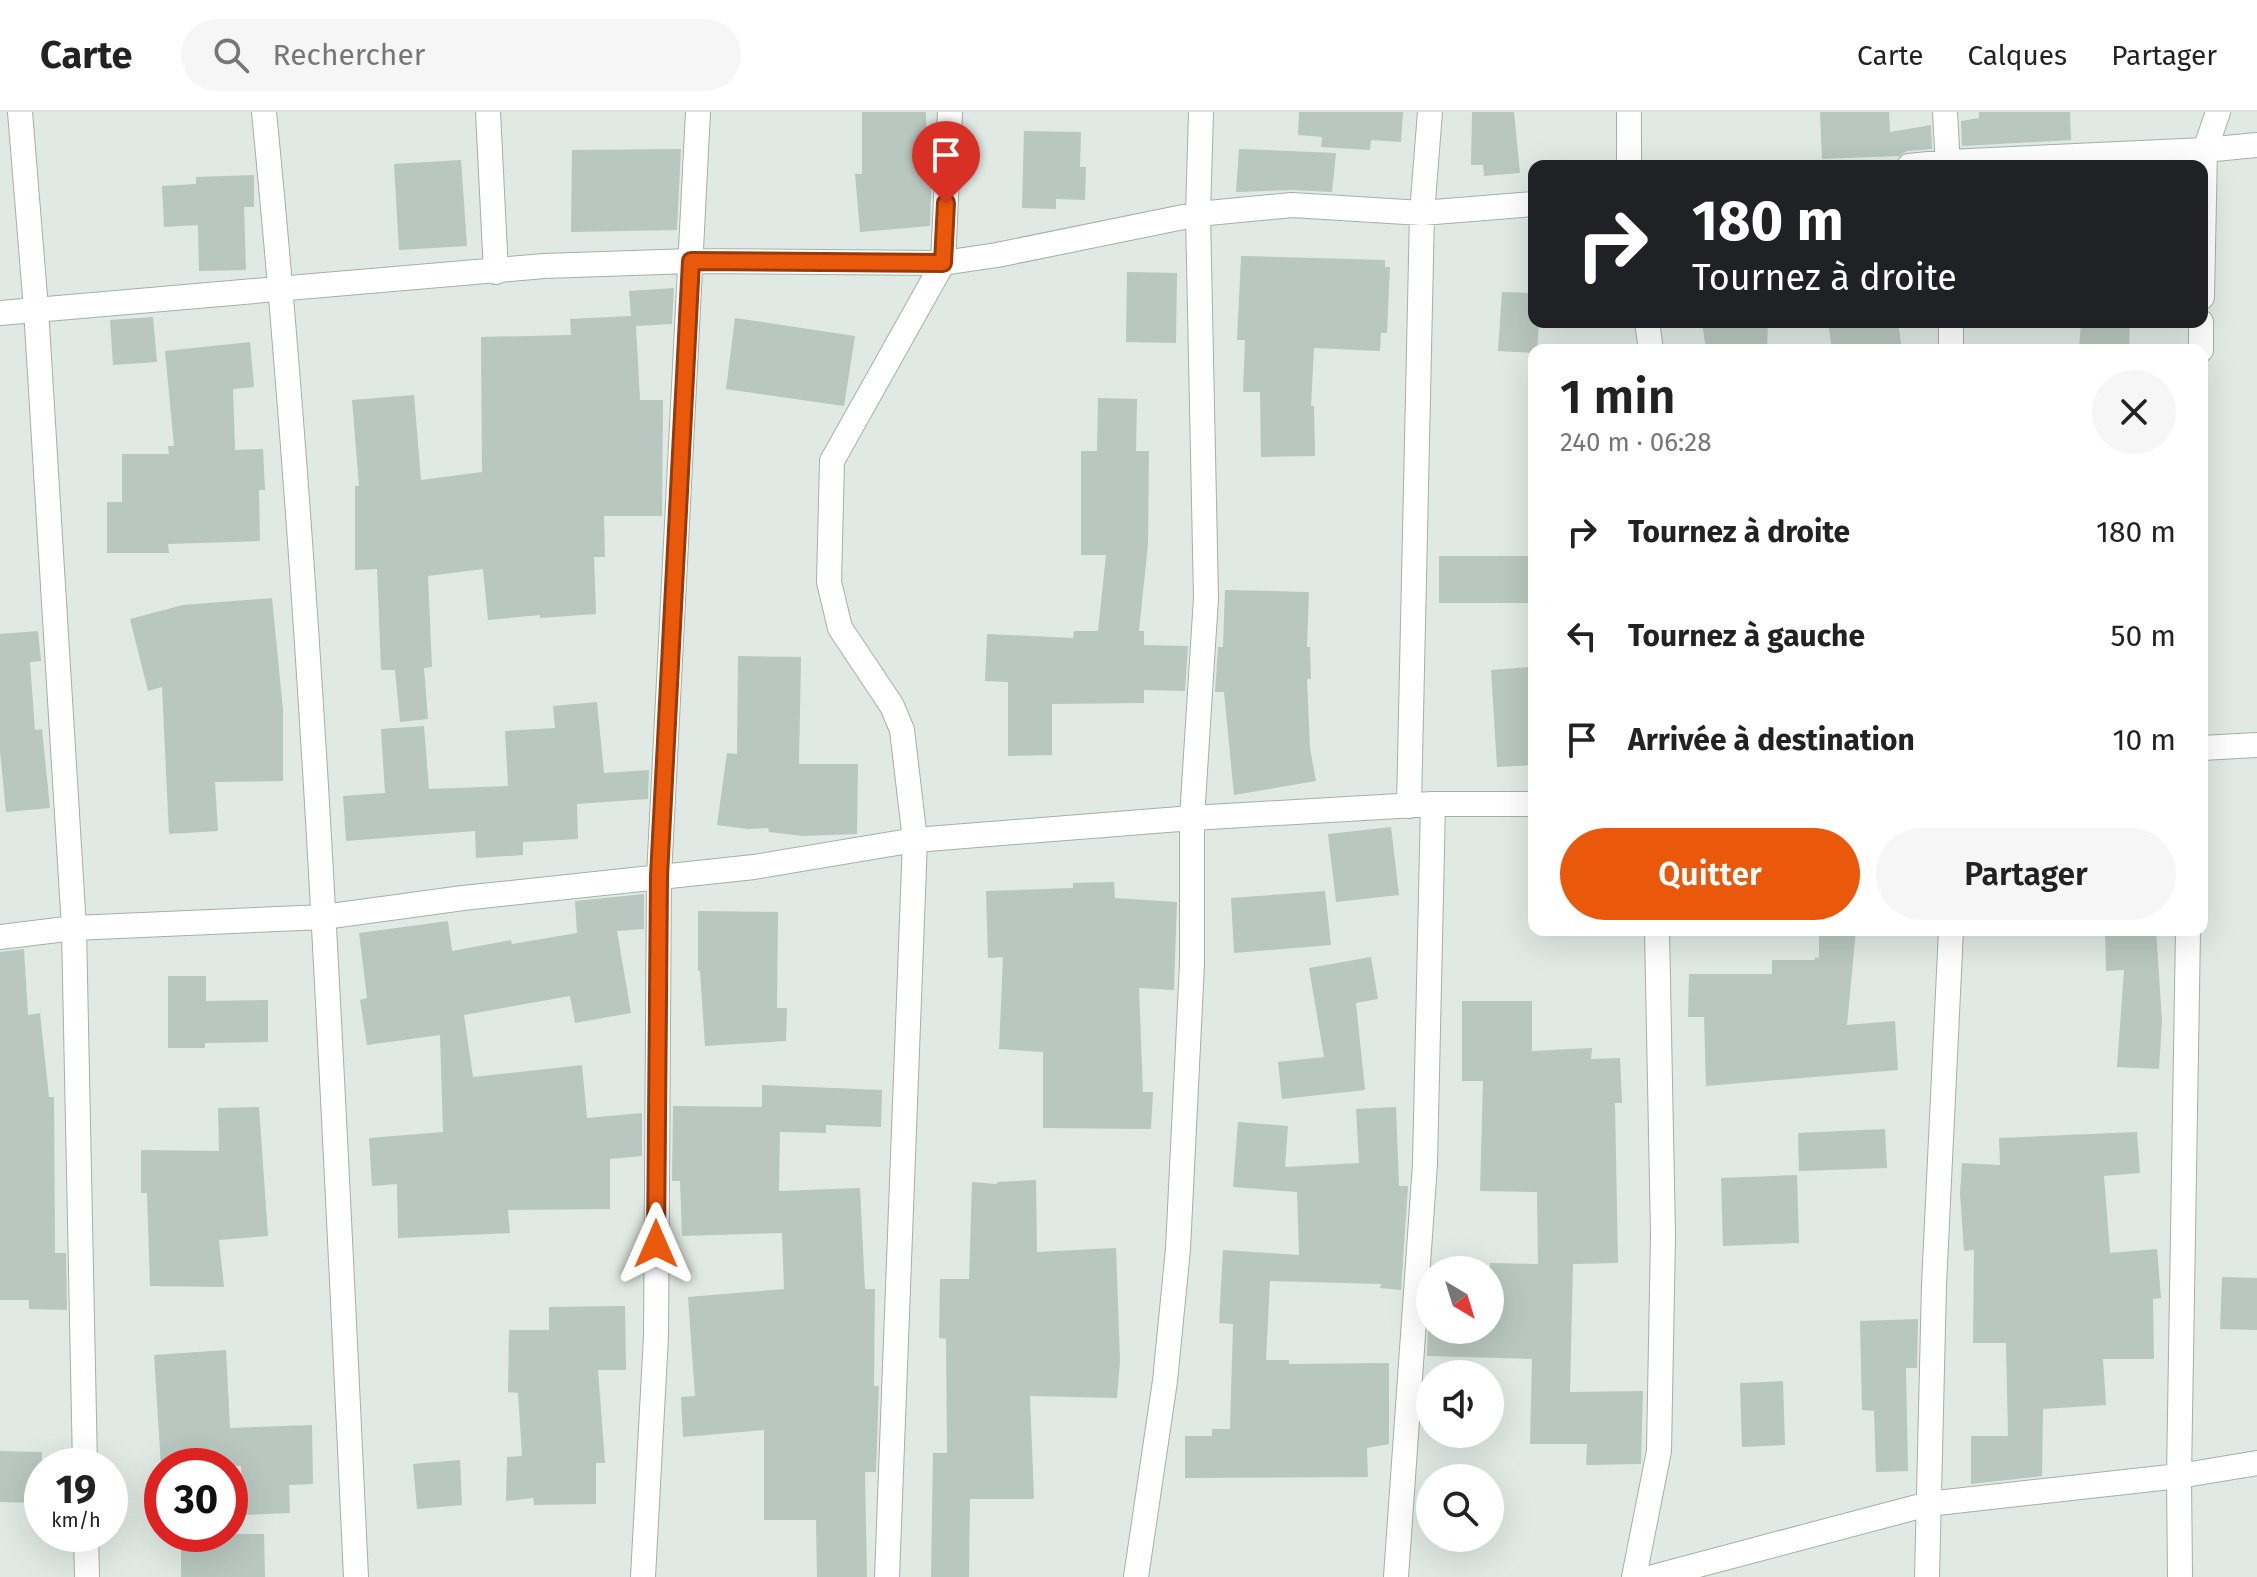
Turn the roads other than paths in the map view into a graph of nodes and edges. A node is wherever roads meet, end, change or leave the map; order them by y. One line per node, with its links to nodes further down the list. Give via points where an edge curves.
1 (20, 112): 24 (street)
2 (264, 112): 23 (street)
3 (488, 112): 22 (street)
4 (698, 112): 20 (street)
5 (950, 112): 21 (street)
6 (1201, 112): 19 (street)
7 (1430, 112): 18 (street)
8 (1629, 112): 13 (street)
9 (1945, 112): 14 (street)
10 (2218, 112): 12 (street)
11 (2257, 145): 12 (street)
12 (2205, 150): 15 (street); 16 (street)
13 (1629, 160)
14 (1948, 160)
15 (2021, 160)
16 (2205, 160)
17 (1528, 204): 18 (street)
18 (1422, 213): 19 (street, via 1292,205); 29 (street)
19 (1198, 214): 21 (street); 30 (street, via 1206,598)
20 (691, 261): 21 (street); 22 (street); 32 (street)
21 (943, 263): 31 (street, via 832,461 829,582 840,628 902,730)
22 (496, 272): 23 (street)
23 (281, 289): 24 (street); 33 (street)
24 (36, 309): 25 (street); 34 (street)
25 (0, 313)
26 (2257, 745): 27 (street)
27 (2208, 748)
28 (1528, 804): 29 (street)
29 (1421, 805): 30 (street); 49 (street, via 1425,1164)
30 (1192, 818): 31 (street); 48 (street, via 1192,964 1178,1249)
31 (915, 840): 32 (street, via 754,867); 47 (street)
32 (659, 876): 33 (street); 46 (street, via 656,1336)
33 (324, 917): 34 (street); 45 (street)
34 (74, 928): 38 (street); 39 (street)
35 (1657, 936): 50 (street, via 1663,1235 1659,1451)
36 (1951, 936): 42 (street)
37 (2188, 936): 41 (street)
38 (0, 937)
39 (85, 1448)
40 (2257, 1463): 41 (street)
41 (2179, 1476): 42 (street); 53 (street)
42 (1928, 1504): 51 (street); 52 (street)
43 (86, 1552): 44 (street)
44 (87, 1577)
45 (356, 1577)
46 (643, 1577)
47 (887, 1577)
48 (1136, 1577)
49 (1396, 1577)
50 (1634, 1577)
51 (1653, 1577)
52 (1927, 1577)
53 (2180, 1577)

